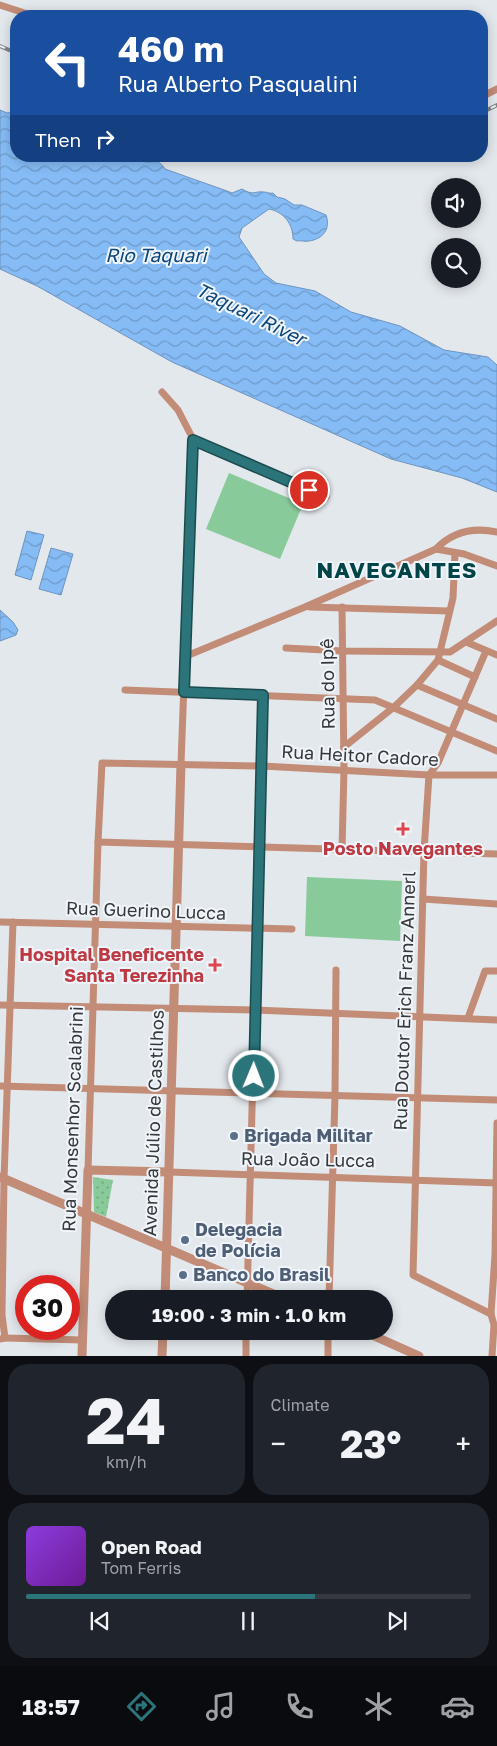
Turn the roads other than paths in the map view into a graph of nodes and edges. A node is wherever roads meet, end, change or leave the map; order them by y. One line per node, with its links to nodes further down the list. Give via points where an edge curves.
1 (0, 5): 2 (street)
2 (15, 10)
3 (162, 392): 4 (street, via 178,410)
4 (193, 440): 5 (street); 20 (street, Avenida Júlio de Castilhos)
5 (326, 497)
6 (497, 532): 7 (street, via 465,531 446,538)
7 (436, 549): 8 (street); 10 (street)
8 (455, 552): 9 (street); 12 (street, via 453,598)
9 (497, 566)
10 (306, 607): 11 (street); 20 (street)
11 (342, 608): 12 (street); 16 (street, Rua do Ipê)
12 (449, 611): 18 (street)
13 (497, 622): 14 (street)
14 (466, 642): 17 (street); 18 (street)
15 (286, 648): 16 (street)
16 (343, 651): 18 (street); 26 (street, Rua do Ipê)
17 (486, 651): 19 (street); 21 (street, Rua Doutor Erich Franz Annerl)
18 (439, 656): 21 (street); 22 (street)
19 (497, 656)
20 (184, 657): 24 (street, Avenida Júlio de Castilhos)
21 (475, 676): 27 (street, Rua Doutor Erich Franz Annerl)
22 (416, 685): 27 (street); 28 (street)
23 (125, 690): 24 (street)
24 (184, 692): 25 (street); 34 (street, Avenida Júlio de Castilhos)
25 (263, 695): 26 (street); 35 (street)
26 (343, 698): 28 (street, via 375,700); 31 (street, Rua do Ipê)
27 (463, 703): 29 (street); 30 (street, Rua Doutor Erich Franz Annerl)
28 (394, 707): 30 (street); 31 (street)
29 (497, 719)
30 (450, 730): 32 (street); 37 (street, Rua Doutor Erich Franz Annerl, via 438,763)
31 (344, 747): 36 (street, Rua do Ipê)
32 (497, 751)
33 (102, 763): 34 (street, Rua Heitor Cadore); 39 (street, Rua Monsenhor Scalabrini)
34 (182, 764): 35 (street, Rua Heitor Cadore); 40 (street, Avenida Júlio de Castilhos)
35 (262, 766): 36 (street, Rua Heitor Cadore); 41 (street)
36 (344, 769): 37 (street, Rua Heitor Cadore); 42 (street, Rua do Ipê)
37 (429, 775): 38 (street, Rua Heitor Cadore); 43 (street, Rua Doutor Erich Franz Annerl)
38 (497, 775)
39 (98, 842): 40 (street); 49 (street, Rua Monsenhor Scalabrini)
40 (178, 843): 41 (street); 50 (street, Avenida Júlio de Castilhos)
41 (260, 848): 42 (street); 51 (street)
42 (342, 850): 43 (street)
43 (424, 851): 44 (street); 45 (street, Rua Doutor Erich Franz Annerl)
44 (497, 854)
45 (423, 899): 46 (street); 61 (street, Rua Doutor Erich Franz Annerl)
46 (497, 904)
47 (0, 922): 48 (street, Rua Guerino Lucca)
48 (13, 922): 49 (street, Rua Guerino Lucca); 56 (street)
49 (95, 924): 50 (street, Rua Guerino Lucca); 57 (street, Rua Monsenhor Scalabrini)
50 (176, 927): 51 (street, Rua Guerino Lucca); 58 (street, Avenida Júlio de Castilhos)
51 (257, 929): 52 (street, Rua Guerino Lucca); 59 (street)
52 (292, 930)
53 (336, 970): 60 (street)
54 (497, 971): 62 (street, via 485,971)
55 (0, 1005): 56 (street)
56 (11, 1005): 57 (street); 64 (street)
57 (93, 1006): 58 (street); 65 (street, Rua Monsenhor Scalabrini)
58 (174, 1008): 59 (street); 66 (street, Avenida Júlio de Castilhos)
59 (255, 1010): 60 (street); 67 (street)
60 (335, 1013): 61 (street); 68 (street)
61 (419, 1016): 62 (street); 69 (street, Rua Doutor Erich Franz Annerl)
62 (468, 1018): 63 (street)
63 (497, 1020)
64 (4, 1086): 65 (street); 76 (street)
65 (90, 1088): 66 (street); 72 (street, Rua Monsenhor Scalabrini)
66 (172, 1091): 67 (street); 73 (street, Avenida Júlio de Castilhos)
67 (254, 1092): 68 (street); 74 (street)
68 (336, 1096): 69 (street); 75 (street)
69 (418, 1098): 70 (street); 77 (street, Rua Doutor Erich Franz Annerl)
70 (497, 1100)
71 (497, 1123): 78 (street)
72 (88, 1170): 73 (street, Rua João Lucca); 79 (street, Rua Monsenhor Scalabrini)
73 (169, 1172): 74 (street, Rua João Lucca); 80 (street, Avenida Júlio de Castilhos)
74 (250, 1176): 75 (street, Rua João Lucca); 81 (street)
75 (333, 1177): 77 (street, Rua João Lucca); 85 (street)
76 (2, 1178): 79 (street); 87 (street)
77 (414, 1179): 78 (street, Rua João Lucca); 86 (street, Rua Doutor Erich Franz Annerl, via 413,1275)
78 (496, 1183): 86 (street)
79 (87, 1214): 80 (street); 90 (street, Rua Monsenhor Scalabrini)
80 (167, 1248): 81 (street); 82 (street, Avenida Júlio de Castilhos)
81 (248, 1283): 83 (street); 84 (street)
82 (165, 1290)
83 (248, 1290)
84 (265, 1290)
85 (329, 1290)
86 (491, 1314): 88 (street)
87 (1, 1317): 89 (street)
88 (496, 1326): 100 (street)
89 (2, 1339): 90 (street)
90 (82, 1340): 95 (street, Rua Monsenhor Scalabrini)
91 (163, 1340): 96 (street)
92 (246, 1340): 97 (street)
93 (328, 1340): 98 (street)
94 (383, 1340): 99 (street)
95 (82, 1356)
96 (162, 1356)
97 (246, 1356)
98 (328, 1356)
99 (419, 1356)
100 (492, 1356)

